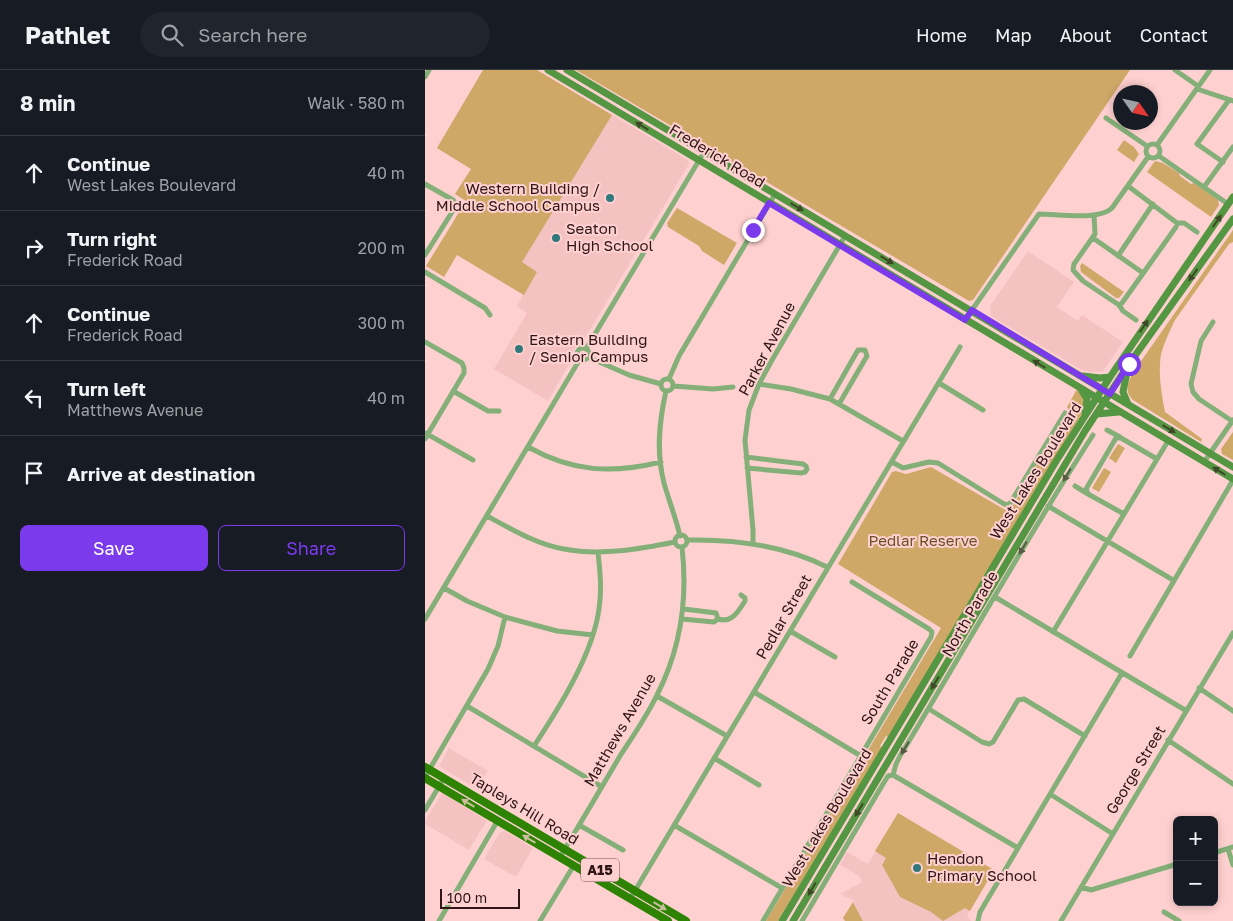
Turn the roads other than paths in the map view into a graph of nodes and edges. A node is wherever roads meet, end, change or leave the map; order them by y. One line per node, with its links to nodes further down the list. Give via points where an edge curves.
1 (429, 70): 6 (street)
2 (548, 70): 16 (main road, Frederick Road, one-way to 2)
3 (567, 70): 13 (main road, Frederick Road)
4 (1175, 70): 7 (street)
5 (1210, 70): 7 (street)
6 (425, 77)
7 (1198, 88): 8 (street); 10 (street)
8 (1231, 101): 17 (street, via 1197,144)
9 (1106, 118): 11 (street)
10 (1157, 145): 11 (street); 14 (street)
11 (1147, 146): 15 (street)
12 (1233, 147): 17 (street)
13 (704, 152): 16 (street); 21 (main road, Frederick Road)
14 (1159, 156): 15 (street); 20 (street)
15 (1148, 157): 19 (street)
16 (699, 161): 23 (main road, Frederick Road); 45 (street)
17 (1223, 162): 20 (street)
18 (425, 184): 33 (street, via 455,204)
19 (1128, 186): 24 (street); 26 (street, via 1108,212)
20 (1204, 187): 25 (street)
21 (775, 194): 23 (street); 30 (main road, Frederick Road, one-way to 30)
22 (1233, 197): 25 (main road, West Lakes Boulevard)
23 (769, 203): 32 (main road, Frederick Road); 51 (street, via 679,356)
24 (1153, 204): 28 (street); 34 (street)
25 (1228, 204): 50 (main road, West Lakes Boulevard, one-way to 25)
26 (1094, 215): 31 (street); 38 (street, via 1039,214)
27 (1233, 219): 48 (main road, West Lakes Boulevard, one-way to 48)
28 (1177, 223): 29 (street, via 1184,223); 36 (street)
29 (1197, 232)
30 (845, 236): 32 (street, Parker Avenue); 38 (main road, Frederick Road, one-way to 38)
31 (1093, 238): 34 (street); 37 (street, via 1073,264 1074,272)
32 (839, 245): 40 (main road, Frederick Road); 54 (street, Parker Avenue)
33 (425, 256)
34 (1118, 256): 36 (street)
35 (425, 272): 39 (street, via 485,308)
36 (1143, 273): 37 (street)
37 (1119, 305): 41 (street)
38 (972, 310): 40 (street); 49 (main road, Frederick Road)
39 (490, 315)
40 (965, 320): 57 (main road, Frederick Road, one-way to 40)
41 (1136, 320)
42 (1213, 322): 73 (street, via 1201,341 1191,384 1199,399)
43 (425, 342): 59 (street, via 462,363 463,373)
44 (960, 347): 52 (street, Pedlar Street)
45 (586, 349): 46 (street); 47 (street, via 577,351)
46 (588, 357): 47 (street); 53 (street, via 629,376)
47 (580, 359): 82 (street)
48 (1129, 364): 61 (main road, West Lakes Boulevard); 66 (main road, via 1123,392)
49 (1080, 375): 50 (main road); 58 (main road, Frederick Road)
50 (1110, 377): 58 (main road, West Lakes Boulevard)
51 (669, 379): 53 (street); 55 (street)
52 (939, 383): 67 (street); 80 (street, Pedlar Street)
53 (661, 384): 60 (street)
54 (759, 384): 63 (street); 84 (street, Parker Avenue, via 749,410)
55 (673, 386): 56 (street); 60 (street)
56 (733, 387)
57 (1081, 389): 62 (main road, Frederick Road); 72 (main road, via 1087,399)
58 (1102, 389): 61 (main road, Frederick Road); 62 (main road, West Lakes Boulevard)
59 (453, 391): 68 (street, via 488,412); 76 (street)
60 (666, 391): 87 (street, via 659,434)
61 (1110, 394): 64 (main road, West Lakes Boulevard); 66 (main road, Frederick Road)
62 (1096, 398): 64 (main road, Frederick Road); 72 (main road, West Lakes Boulevard)
63 (830, 399): 65 (street); 65 (street, via 858,350 865,350 867,356)
64 (1104, 403): 70 (main road, Frederick Road); 71 (main road, West Lakes Boulevard)
65 (839, 404): 80 (street)
66 (1128, 404): 83 (main road, Frederick Road, one-way to 83)
67 (983, 410)
68 (499, 411)
69 (1065, 412): 88 (street, via 1009,504 1004,504 938,463 903,468)
70 (1120, 412): 71 (main road); 79 (main road, Frederick Road)
71 (1097, 414): 75 (main road, West Lakes Boulevard)
72 (1085, 416): 176 (main road, West Lakes Boulevard)
73 (1233, 420): 83 (street)
74 (1107, 430): 78 (street)
75 (1085, 431): 81 (street); 146 (main road, West Lakes Boulevard, one-way to 146)
76 (426, 435): 86 (street)
77 (1093, 435): 81 (street, North Parade)
78 (1121, 438): 85 (street); 94 (street, via 1116,438 1086,489)
79 (1168, 440): 85 (street); 89 (main road, Frederick Road)
80 (903, 442): 88 (street, Pedlar Street)
81 (1087, 446): 95 (street, North Parade, one-way to 95)
82 (528, 447): 87 (street, via 567,464 597,470 619,470); 97 (street)
83 (1210, 453): 89 (street); 90 (main road, Frederick Road)
84 (746, 457): 91 (street, Parker Avenue); 91 (street, via 803,464 807,469 801,472)
85 (1157, 459): 96 (street)
86 (473, 460)
87 (661, 462): 98 (street)
88 (891, 462): 105 (street, Pedlar Street)
89 (1205, 462): 92 (main road, Frederick Road, one-way to 89)
90 (1233, 467)
91 (747, 468): 102 (street, Parker Avenue)
92 (1233, 480): 106 (street)
93 (1075, 486): 94 (street)
94 (1089, 494): 96 (street)
95 (1048, 506): 100 (street); 110 (street, North Parade, one-way to 110)
96 (1124, 514): 100 (street)
97 (487, 516): 104 (street, via 522,535 564,549); 108 (street)
98 (680, 536): 99 (street); 101 (street)
99 (687, 540): 102 (street, via 715,539); 103 (street)
100 (1108, 541): 106 (street); 117 (street)
101 (675, 542): 103 (street); 104 (street)
102 (753, 544): 105 (street, via 782,549)
103 (682, 548): 111 (street, Matthews Avenue, via 685,578)
104 (598, 552): 118 (street, via 601,584)
105 (827, 567): 116 (street, Pedlar Street)
106 (1173, 580): 120 (street)
107 (852, 582): 134 (street, South Parade, via 932,632)
108 (443, 588): 112 (street); 113 (street)
109 (741, 595): 115 (street, via 745,601 734,616 725,621)
110 (995, 597): 117 (street); 127 (street, North Parade)
111 (683, 609): 114 (street, Matthews Avenue); 115 (street, via 716,613)
112 (505, 617): 118 (street, via 557,631); 126 (street, via 488,669)
113 (425, 619)
114 (682, 619): 115 (street, via 714,622); 125 (street, Matthews Avenue, via 672,660)
115 (718, 619)
116 (790, 631): 121 (street); 124 (street, Pedlar Street)
117 (1053, 632): 122 (street)
118 (593, 635): 133 (street, via 581,666)
119 (1232, 635): 123 (street, George Street)
120 (1129, 656)
121 (835, 657)
122 (1122, 673): 128 (street); 131 (street)
123 (1199, 688): 128 (street, George Street); 129 (street)
124 (754, 692): 130 (street, Pedlar Street); 134 (street)
125 (657, 696): 130 (street); 143 (street, Matthews Avenue)
126 (467, 706): 133 (street); 136 (street)
127 (929, 709): 131 (street, via 989,744 1018,700 1024,700); 137 (street, North Parade, one-way to 137, via 896,764)
128 (1185, 710): 132 (street, George Street)
129 (1233, 711)
130 (727, 736): 135 (street, Pedlar Street)
131 (1085, 736): 145 (street)
132 (1168, 740): 141 (street); 152 (street, George Street)
133 (535, 746): 143 (street)
134 (861, 756): 165 (street, South Parade)
135 (714, 758): 140 (street); 151 (street, Pedlar Street)
136 (427, 768): 138 (street); 139 (main road, Tapleys Hill Road / A15)
137 (893, 776): 144 (street, North Parade, via 888,776); 153 (street)
138 (425, 778): 142 (main road, Tapleys Hill Road / A15)
139 (444, 778): 142 (street); 148 (main road, Tapleys Hill Road / A15)
140 (759, 784)
141 (1233, 784)
142 (439, 786): 147 (street); 149 (main road, Tapleys Hill Road / A15, one-way to 142)
143 (602, 787): 150 (street, Matthews Avenue)
144 (878, 794): 146 (street); 169 (street, North Parade)
145 (1050, 794): 152 (street); 153 (street)
146 (868, 796): 170 (main road, West Lakes Boulevard, one-way to 170)
147 (425, 810)
148 (502, 813): 149 (street); 156 (main road, Tapleys Hill Road / A15)
149 (497, 820): 160 (main road, Tapleys Hill Road / A15, one-way to 149); 171 (street)
150 (579, 825): 156 (street, Matthews Avenue); 157 (street)
151 (674, 825): 165 (street); 166 (street, Pedlar Street)
152 (1113, 834): 164 (street, George Street)
153 (1018, 848): 178 (street, via 980,912)
154 (1218, 848): 158 (street)
155 (1231, 848): 158 (street); 162 (street)
156 (565, 849): 160 (street, Matthews Avenue); 166 (main road, Tapleys Hill Road / A15)
157 (623, 850)
158 (1221, 850): 159 (street)
159 (1218, 851)
160 (560, 857): 163 (main road, Tapleys Hill Road / A15)
161 (1173, 865): 164 (street, via 1091,890)
162 (1233, 865)
163 (574, 866): 167 (main road, Tapleys Hill Road / A15); 172 (street)
164 (1081, 886): 179 (street, George Street)
165 (782, 888): 175 (street, South Parade)
166 (635, 891): 167 (street, Pedlar Street); 174 (main road, Tapleys Hill Road / A15, one-way to 174)
167 (630, 899): 173 (main road, Tapleys Hill Road / A15)
168 (1164, 912): 180 (street)
169 (806, 914): 170 (street); 177 (street, North Parade)
170 (795, 918)
171 (439, 921)
172 (540, 921)
173 (668, 921)
174 (686, 921)
175 (763, 921)
176 (782, 921)
177 (802, 921)
178 (978, 921)
179 (1061, 921)
180 (1179, 921)

